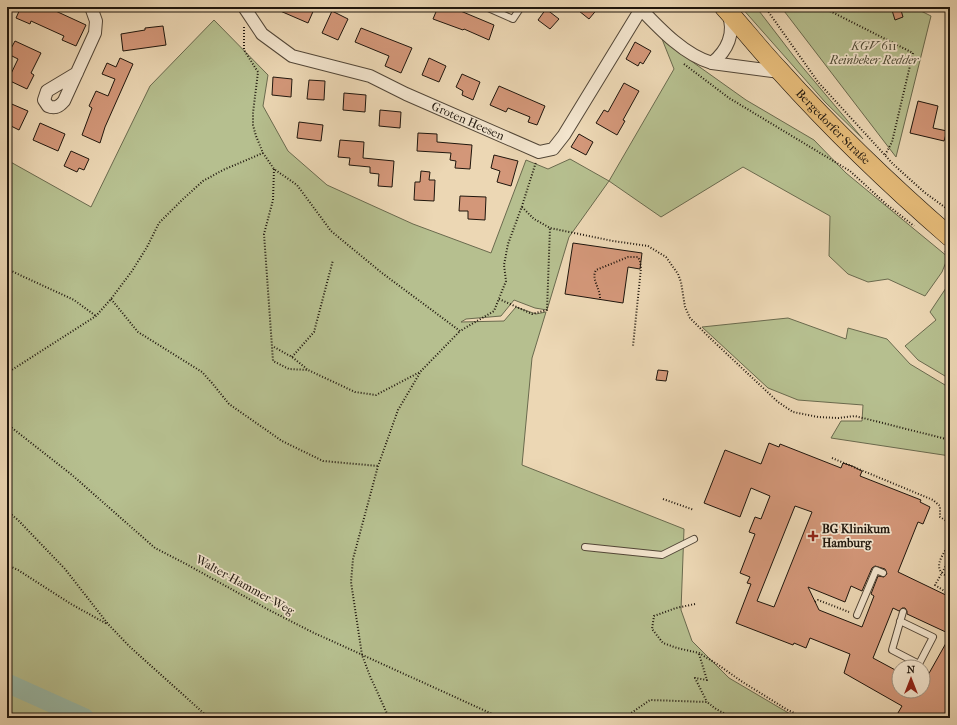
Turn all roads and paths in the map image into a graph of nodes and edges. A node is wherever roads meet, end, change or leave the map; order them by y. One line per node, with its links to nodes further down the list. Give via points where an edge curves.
1 (91, 7): 14 (street, via 96,21 95,33)
2 (196, 7): 9 (path)
3 (486, 7): 4 (lane, via 513,19)
4 (521, 7)
5 (765, 7): 17 (path, via 818,82)
6 (822, 7): 17 (path, via 913,52 892,142)
7 (640, 8): 12 (street, via 681,47 694,56); 15 (street, via 564,135 553,149)
8 (726, 9): 12 (street, via 731,21 728,43 722,54); 13 (main road, Bergedorfer Straße)
9 (187, 10)
10 (247, 12): 15 (street, Groten Heesen, via 262,34 292,56 370,76); 16 (path, via 244,22 244,50 258,72 253,125)
11 (680, 60): 22 (path, via 729,98 850,171)
12 (712, 63): 13 (street)
13 (780, 72): 23 (main road, Bergedorfer Straße, via 868,163 915,206)
14 (77, 73)
15 (539, 152): 19 (path)
16 (263, 153): 18 (path); 28 (path, via 203,181 182,200 159,223 147,247)
17 (885, 155): 20 (path, via 924,192)
18 (274, 169): 31 (path, via 297,185 332,231 382,273); 33 (path, via 273,200 264,234)
19 (522, 206): 21 (path, via 534,219); 29 (path, via 508,244 504,264 506,281)
20 (950, 211)
21 (550, 228): 29 (path, via 547,310 532,314); 39 (path, via 648,246 666,257 678,274 690,318 778,402 793,412 838,418 855,416)
22 (919, 230)
23 (947, 244): 24 (path)
24 (950, 254)
25 (334, 260): 34 (path, via 314,332)
26 (7, 269): 30 (path, via 74,300)
27 (600, 298): 32 (path, via 595,280 596,270 628,257 638,257 641,268)
28 (111, 299): 30 (path); 41 (path, via 138,332 202,372 229,404 282,441 323,462)
29 (498, 299): 31 (path, via 494,311)
30 (96, 316): 37 (path)
31 (460, 331): 36 (path)
32 (633, 346)
33 (273, 347): 34 (path); 35 (path, via 273,361 289,369)
34 (292, 357): 35 (path)
35 (308, 370): 36 (path, via 355,392 376,395)
36 (421, 371): 41 (path, via 398,410)
37 (7, 373)
38 (7, 424): 62 (path, Walter-Hammer-Weg, via 155,548 269,610)
39 (950, 440)
40 (832, 458): 45 (path, via 933,500 940,506 940,516)
41 (378, 466): 62 (path, via 352,560 351,582)
42 (663, 499): 44 (path)
43 (7, 510): 60 (path, via 64,569)
44 (694, 510)
45 (950, 523)
46 (694, 539): 48 (lane, via 662,555)
47 (950, 543): 52 (path, via 940,562 939,570)
48 (585, 547)
49 (946, 564): 52 (path)
50 (7, 565): 60 (path)
51 (883, 573): 58 (lane, via 876,570)
52 (942, 573): 53 (path); 54 (path, via 935,585 946,592)
53 (950, 577)
54 (950, 585)
55 (815, 602): 58 (path, via 818,600)
56 (695, 604): 61 (path, via 654,616 652,629 663,643)
57 (903, 612): 59 (lane)
58 (857, 615)
59 (900, 621): 59 (lane, via 892,650 919,664 932,637)
60 (108, 624): 65 (path, via 148,664)
61 (699, 652): 63 (path, via 706,680 695,678); 71 (path, via 740,681)
62 (362, 655): 64 (path, Walter-Hammer-Weg); 66 (path)
63 (707, 702): 69 (path, via 650,700); 70 (path)
64 (497, 717): 67 (path); 68 (path, Walter-Hammer-Weg)
65 (209, 718)
66 (390, 718)
67 (483, 718)
68 (502, 718)
69 (624, 718)
70 (733, 718)
71 (804, 718)

